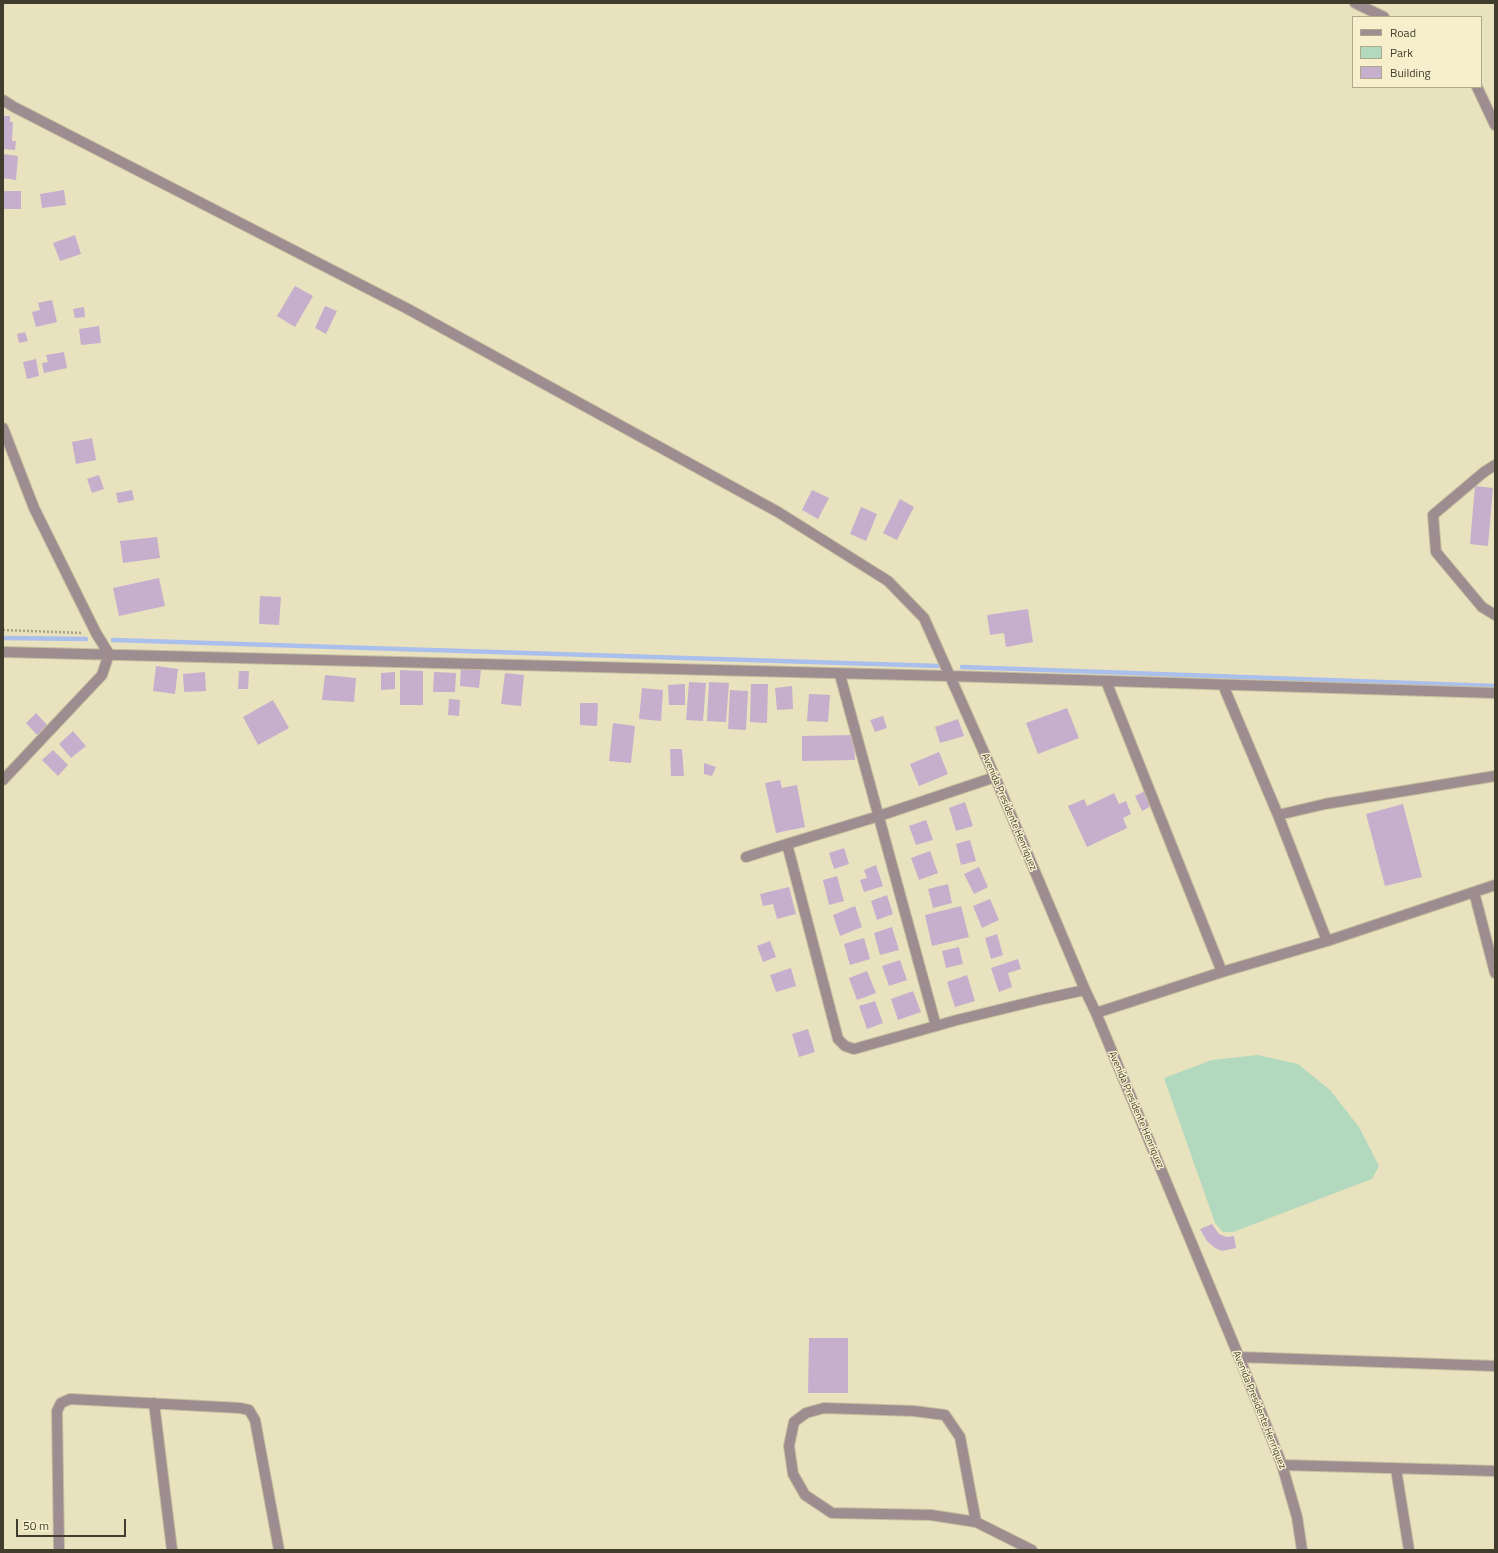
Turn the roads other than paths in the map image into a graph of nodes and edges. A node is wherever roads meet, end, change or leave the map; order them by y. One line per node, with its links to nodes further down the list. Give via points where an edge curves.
1 (1356, 3): 2 (street)
2 (1382, 16)
3 (1477, 88): 5 (street)
4 (3, 100): 12 (street, Avenida Presidente Henríquez, via 406,308 778,512 888,581 924,618)
5 (1495, 125)
6 (3, 428): 10 (street, via 34,508)
7 (1495, 465): 8 (street, via 1433,515 1436,552 1482,607)
8 (1495, 615)
9 (3, 652): 10 (street)
10 (109, 654): 11 (street); 18 (street, via 102,675)
11 (840, 675): 12 (street); 20 (street)
12 (950, 676): 13 (street); 17 (street, Avenida Presidente Henríquez)
13 (1106, 681): 14 (street); 26 (street)
14 (1223, 685): 15 (street); 19 (street)
15 (1495, 693)
16 (1495, 776): 19 (street, via 1325,804)
17 (995, 777): 20 (street); 28 (street, Avenida Presidente Henríquez)
18 (3, 780)
19 (1278, 815): 25 (street)
20 (879, 816): 21 (street); 30 (street)
21 (787, 844): 22 (street); 30 (street, via 838,1039 845,1046 854,1049)
22 (746, 857)
23 (1495, 885): 24 (street)
24 (1474, 892): 25 (street); 27 (street)
25 (1327, 941): 26 (street)
26 (1222, 972): 29 (street)
27 (1495, 973)
28 (1085, 990): 29 (street, Avenida Presidente Henríquez); 30 (street)
29 (1096, 1013): 31 (street, Avenida Presidente Henríquez)
30 (936, 1026)
31 (1239, 1357): 32 (street); 34 (street, Avenida Presidente Henríquez)
32 (1495, 1366)
33 (154, 1404): 38 (street, via 70,1399 61,1403 56,1411); 39 (street); 40 (street, via 250,1410 256,1420)
34 (1282, 1465): 35 (street); 42 (street, Avenida Presidente Henríquez, via 1297,1517)
35 (1396, 1469): 36 (street); 43 (street)
36 (1495, 1472)
37 (976, 1522): 37 (street, via 960,1437 945,1415 914,1411 824,1408 806,1413 794,1422 790,1446 793,1474 805,1495 832,1513 931,1515); 41 (street)
38 (59, 1550)
39 (172, 1550)
40 (279, 1550)
41 (1032, 1550)
42 (1302, 1550)
43 (1409, 1550)

